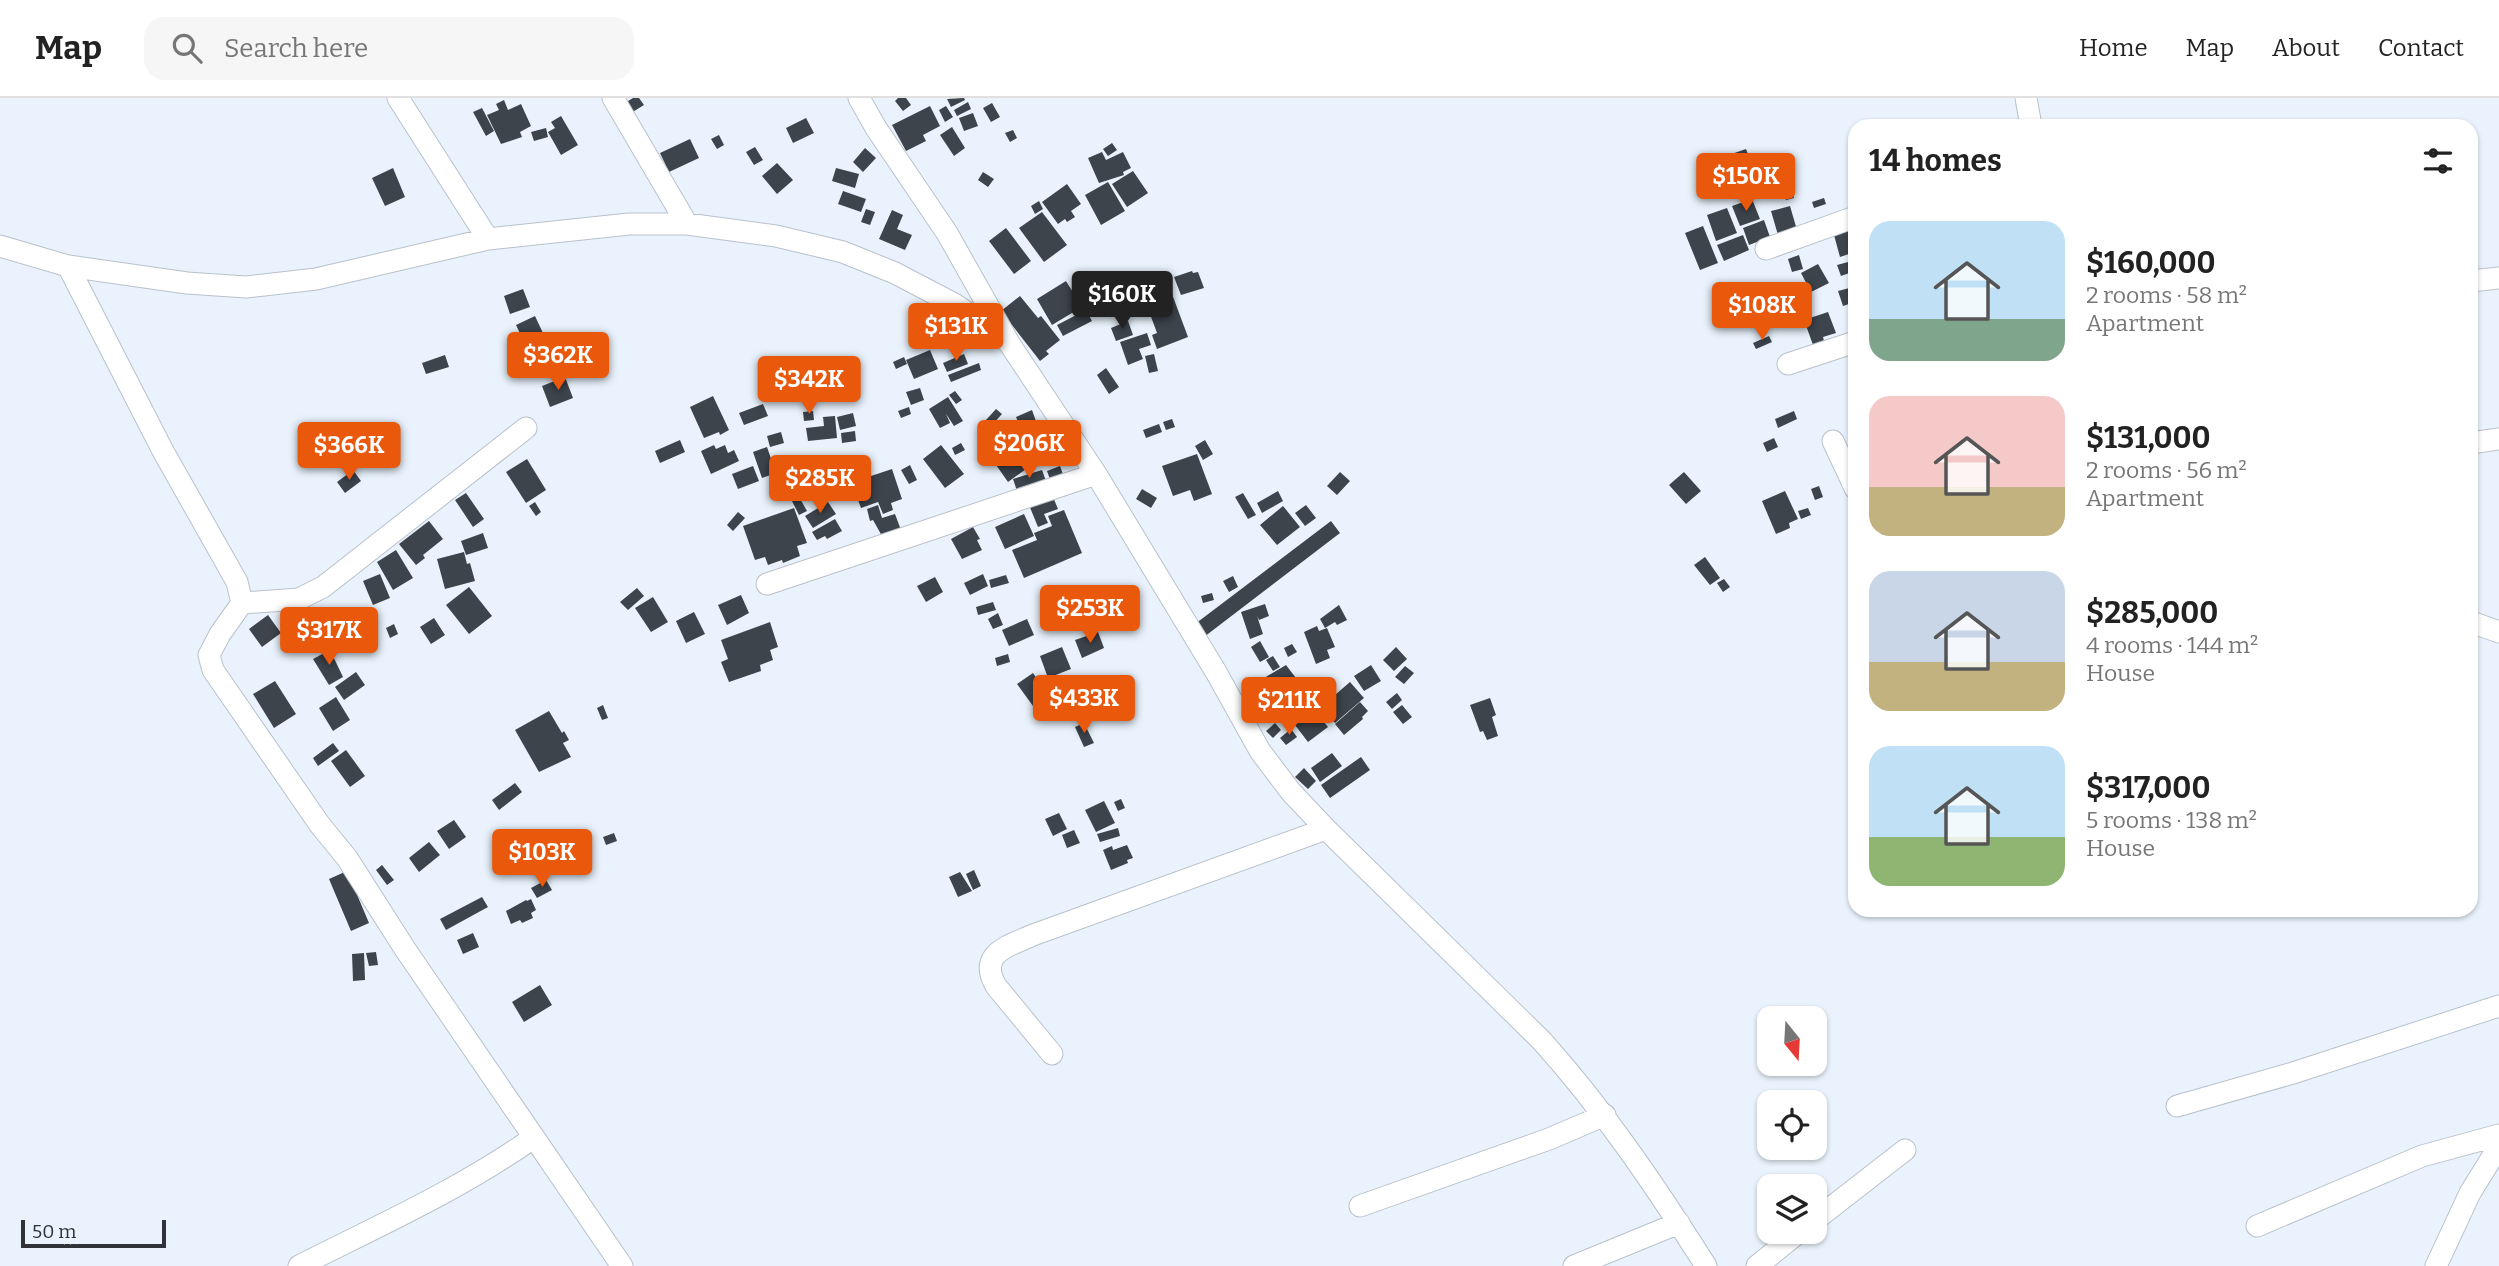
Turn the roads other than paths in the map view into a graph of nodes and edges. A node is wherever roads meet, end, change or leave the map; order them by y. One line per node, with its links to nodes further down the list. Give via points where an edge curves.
1 (398, 98): 8 (street)
2 (613, 98): 7 (street)
3 (859, 98): 14 (street, via 947,233)
4 (2026, 98): 5 (street)
5 (2030, 119)
6 (1848, 220): 10 (street)
7 (687, 224): 8 (street, via 629,224); 14 (street, via 776,236 843,252 956,305)
8 (488, 239): 11 (street, via 316,279 246,287)
9 (0, 246): 11 (street)
10 (1766, 249)
11 (68, 266): 24 (street, via 237,582)
12 (2499, 278): 13 (street)
13 (2478, 280)
14 (1009, 343): 22 (street)
15 (1848, 344): 16 (street)
16 (1788, 364)
17 (526, 428): 24 (street, via 323,587 299,599)
18 (2499, 439): 20 (street)
19 (1833, 441): 21 (street)
20 (2478, 442)
21 (1848, 473)
22 (1096, 474): 23 (street); 27 (street, via 1260,751)
23 (768, 584)
24 (242, 603): 33 (street, via 209,654 213,670 347,858)
25 (2478, 624): 26 (street)
26 (2499, 632)
27 (1326, 829): 29 (street, via 998,951 989,964 990,975); 31 (street, via 1542,1041)
28 (2499, 1006): 30 (street)
29 (1052, 1054)
30 (2177, 1107)
31 (1605, 1115): 36 (street); 38 (street)
32 (2499, 1135): 39 (street, via 2422,1157)
33 (533, 1138): 41 (street, via 435,1197); 42 (street)
34 (2499, 1146): 46 (street, via 2470,1193)
35 (1905, 1150): 37 (street)
36 (1360, 1206)
37 (1827, 1211)
38 (1679, 1223): 43 (street); 44 (street)
39 (2258, 1226)
40 (1784, 1244): 45 (street)
41 (299, 1266)
42 (622, 1266)
43 (1574, 1266)
44 (1706, 1266)
45 (1757, 1266)
46 (2436, 1266)

